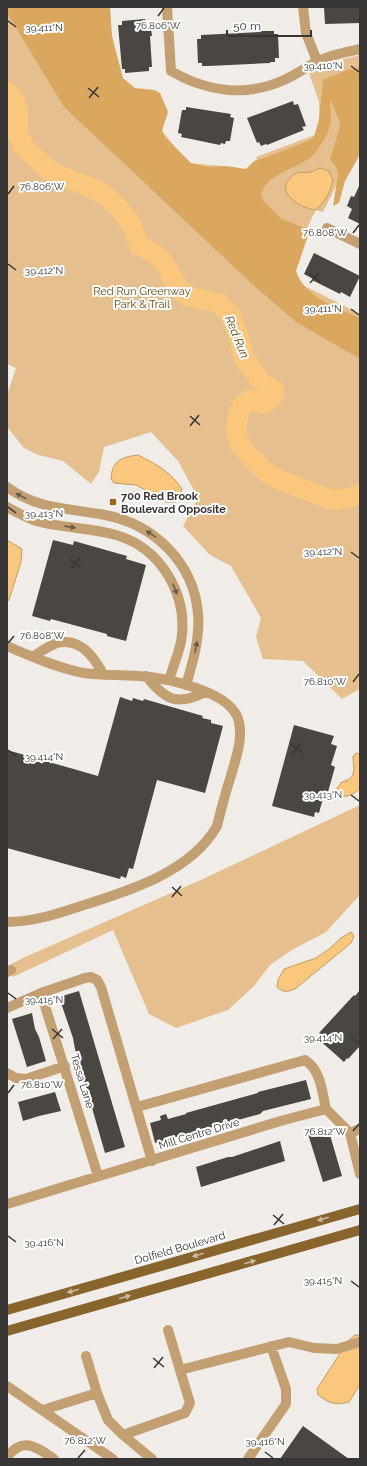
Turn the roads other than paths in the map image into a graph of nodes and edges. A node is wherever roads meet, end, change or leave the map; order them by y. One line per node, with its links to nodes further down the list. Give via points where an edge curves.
1 (167, 7): 4 (street, via 171,71 187,80 224,90 263,88 283,81)
2 (303, 7): 4 (street, via 306,33)
3 (360, 49): 4 (street)
4 (317, 61)
5 (327, 228): 6 (street)
6 (360, 244)
7 (7, 487): 14 (street, one-way to 7, via 196,644 198,613 189,578 180,561 168,547 138,526 121,519 46,506 32,502)
8 (7, 507): 13 (street, one-way to 13, via 39,522 116,535 144,548 156,558 175,587 182,615 181,641)
9 (7, 646): 10 (street)
10 (32, 657): 11 (street, via 86,673); 11 (street, via 59,643 82,646 96,661)
11 (103, 674): 12 (street)
12 (146, 676): 13 (street); 15 (street, via 162,694 173,699 186,700)
13 (169, 680): 14 (street)
14 (186, 685): 15 (street)
15 (204, 692): 16 (street, via 216,697 236,712 240,734 217,826 212,836 181,863 129,891 32,920)
16 (7, 922)
17 (41, 993): 18 (street); 19 (street, Tessa Lane); 21 (street, via 91,976 97,980)
18 (7, 1008)
19 (65, 1066): 20 (street, via 26,1079 16,1078); 28 (street, Tessa Lane)
20 (7, 1073)
21 (137, 1107): 22 (street, via 305,1060 316,1070); 26 (street)
22 (326, 1109): 24 (street); 26 (street, Mill Centre Drive)
23 (360, 1129): 24 (street)
24 (350, 1133): 25 (street)
25 (357, 1147): 27 (street)
26 (152, 1160): 28 (street, Mill Centre Drive)
27 (360, 1174)
28 (98, 1176): 29 (street, Mill Centre Drive)
29 (7, 1204)
30 (360, 1209): 32 (main road, Dolfield Boulevard, one-way to 32)
31 (360, 1230): 34 (main road, one-way to 31)
32 (7, 1310)
33 (168, 1330): 38 (street)
34 (7, 1331)
35 (360, 1342): 36 (street, via 337,1348 314,1348 289,1342)
36 (270, 1346): 38 (street); 47 (street, via 286,1389 286,1404)
37 (86, 1356): 40 (street)
38 (180, 1370): 42 (street, via 190,1403 185,1412)
39 (7, 1386): 41 (street)
40 (97, 1393): 41 (street); 42 (street, via 108,1420)
41 (43, 1410): 45 (street)
42 (123, 1435): 46 (street)
43 (7, 1457): 44 (street, via 15,1449 28,1444)
44 (54, 1459)
45 (113, 1459)
46 (152, 1459)
47 (248, 1459)

